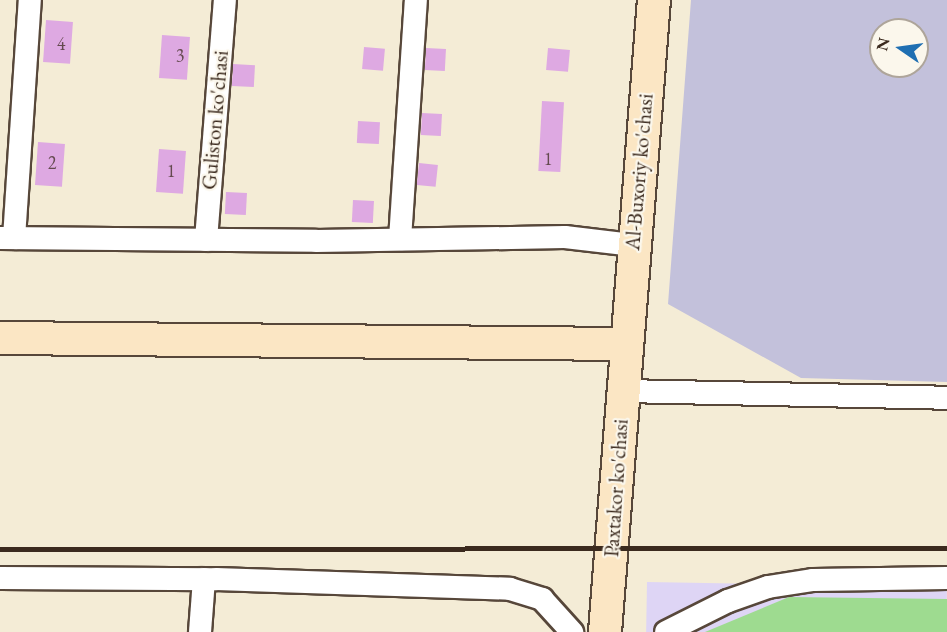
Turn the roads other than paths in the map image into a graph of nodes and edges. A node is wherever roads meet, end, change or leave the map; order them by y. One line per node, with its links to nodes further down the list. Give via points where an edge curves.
1 (30, 0): 5 (street)
2 (225, 0): 7 (street, Guliston ko'chasi)
3 (416, 0): 6 (street)
4 (654, 0): 8 (main road, Al-Buxoriy ko'chasi)
5 (7, 238): 7 (street)
6 (400, 239): 7 (street); 8 (street, via 565,237)
7 (206, 240)
8 (632, 245): 10 (main road, Al-Buxoriy ko'chasi)
9 (0, 338): 10 (main road)
10 (627, 344): 11 (main road, Paxtakor ko'chasi)
11 (623, 391): 12 (street); 18 (main road, Paxtakor ko'chasi)
12 (947, 398)
13 (0, 578): 15 (street)
14 (947, 578): 19 (street, via 813,580 768,587 728,601)
15 (204, 579): 16 (street); 17 (street, via 510,589 542,599)
16 (200, 632)
17 (572, 632)
18 (605, 632)
19 (666, 632)

